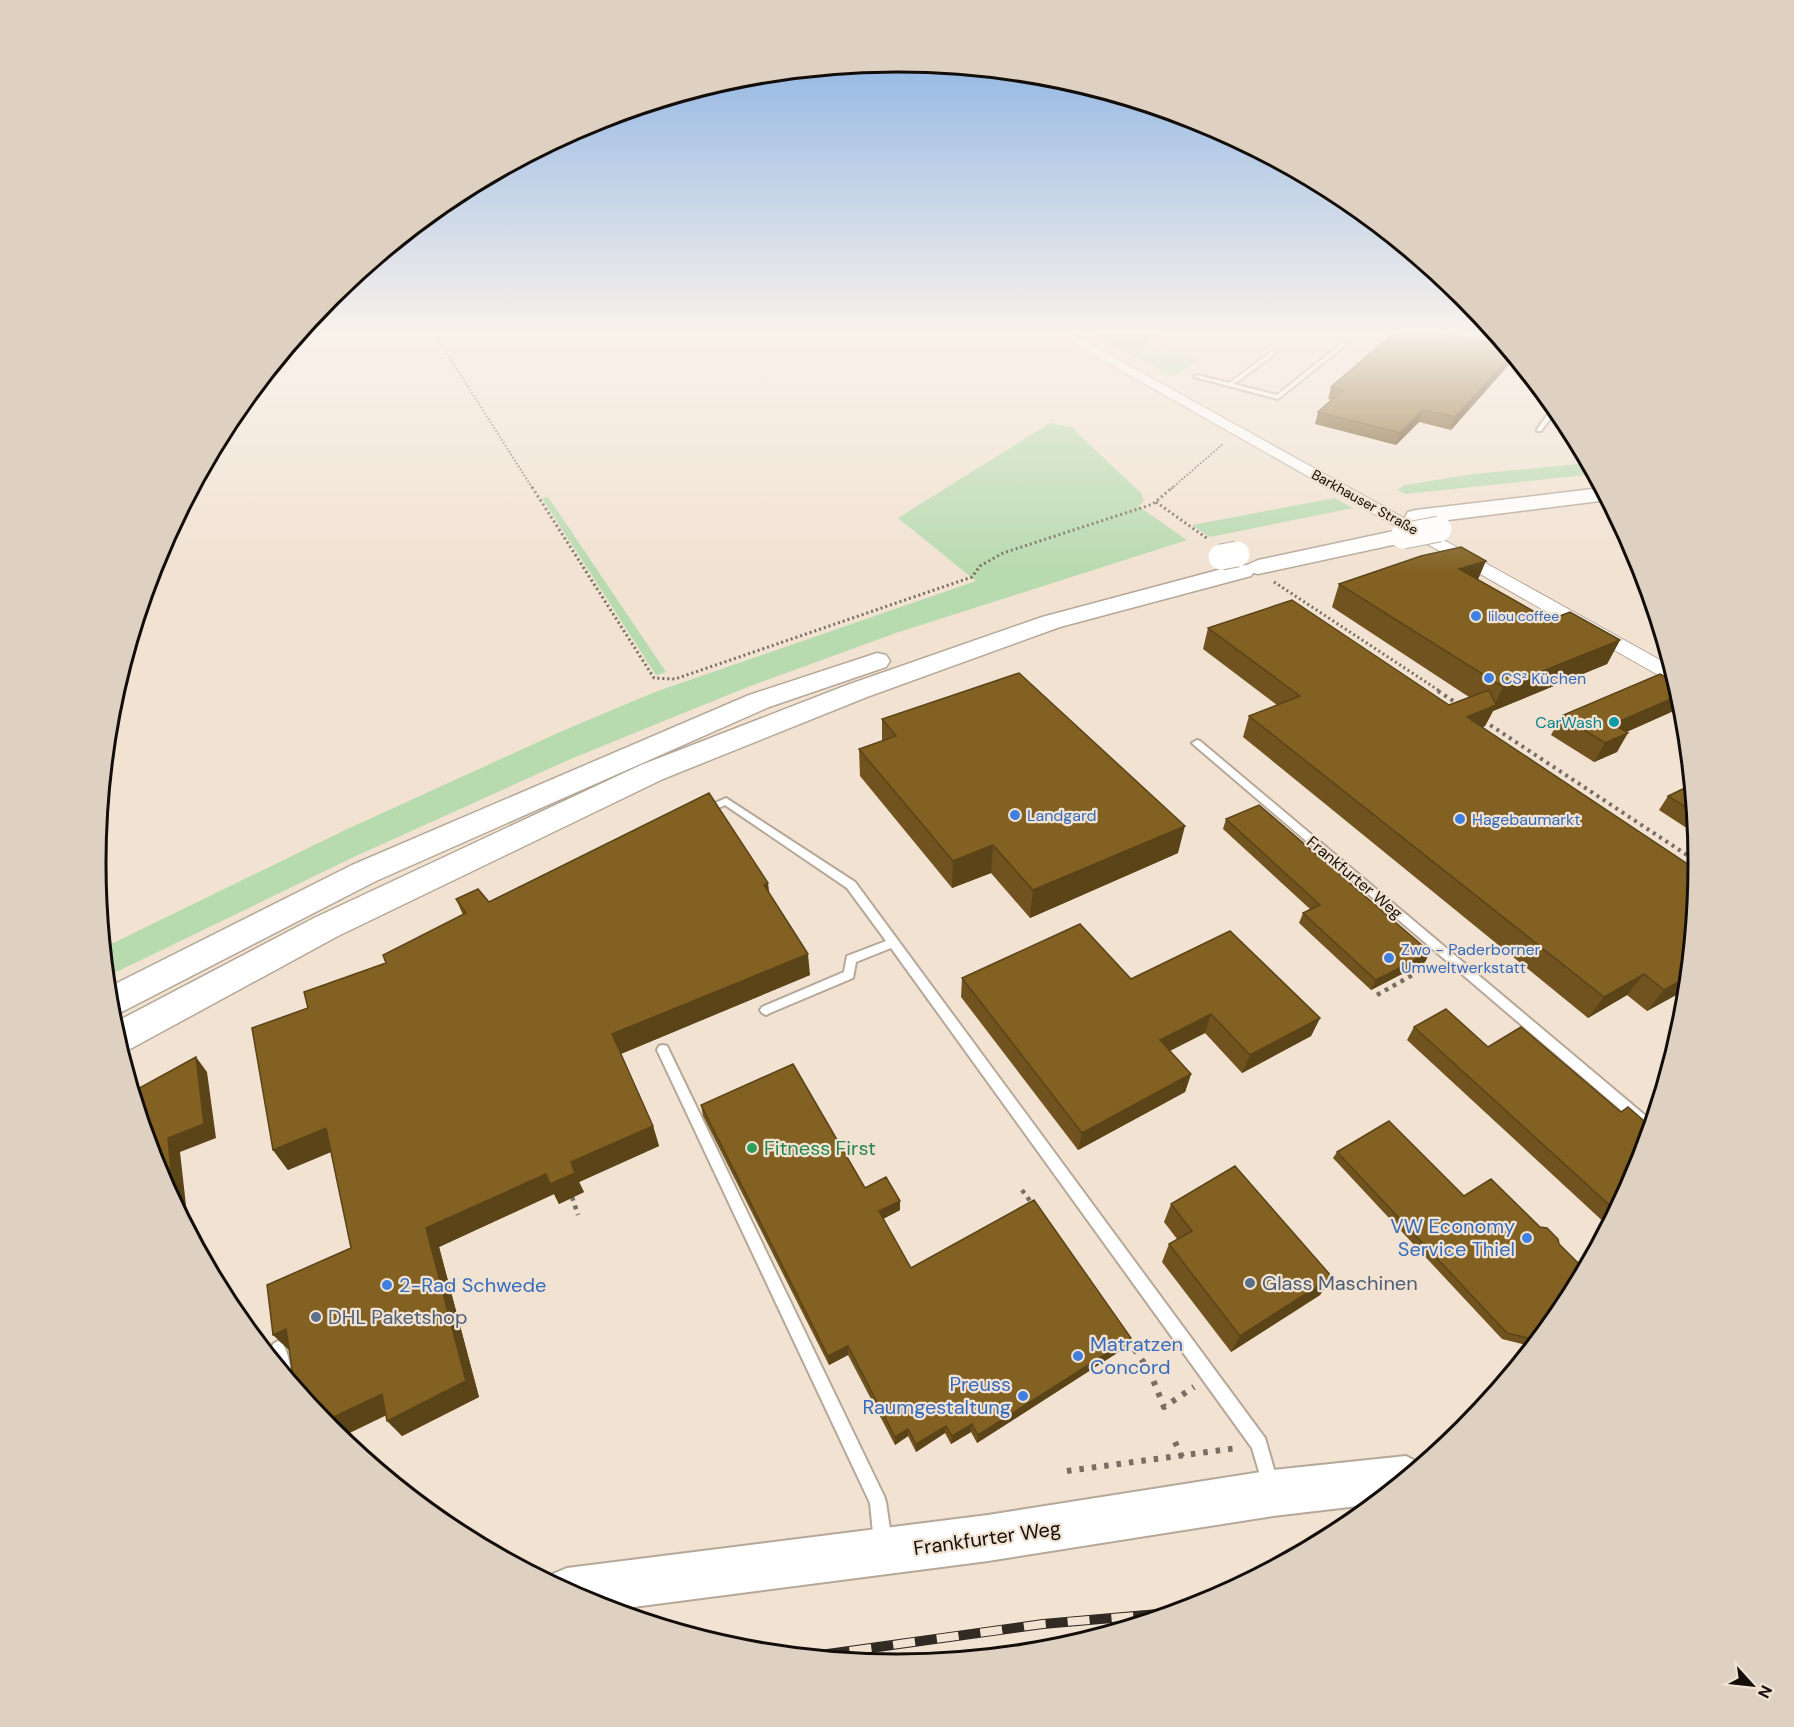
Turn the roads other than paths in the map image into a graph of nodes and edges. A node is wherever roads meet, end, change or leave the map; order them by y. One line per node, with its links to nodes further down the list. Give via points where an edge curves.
1 (1200, 411): 11 (street, Barkhauser Straße)
2 (1549, 416): 3 (lane)
3 (1539, 429)
4 (1593, 488): 8 (highway, via 1492,501)
5 (1597, 495): 8 (highway)
6 (1601, 503): 9 (highway)
7 (1606, 511): 9 (highway)
8 (1410, 526): 9 (highway, bridge); 10 (highway); 10 (highway, via 1381,523)
9 (1438, 529)
10 (1233, 558): 15 (highway, via 924,645 759,701 364,873); 17 (highway, via 857,691 652,772 326,927)
11 (1665, 671)
12 (1197, 743): 19 (lane, Frankfurter Weg)
13 (696, 816): 14 (lane, via 726,801 851,885)
14 (893, 943): 16 (lane, via 851,959 849,975); 23 (lane, via 1258,1444)
15 (118, 1000)
16 (766, 1010)
17 (125, 1036)
18 (663, 1050): 24 (lane, via 878,1502)
19 (1644, 1123)
20 (278, 1349): 21 (lane)
21 (280, 1358)
22 (1393, 1479): 23 (main road, Frankfurter Weg)
23 (1273, 1493): 24 (main road, Frankfurter Weg, via 1070,1527)
24 (884, 1552): 25 (main road, Frankfurter Weg)
25 (583, 1590)

